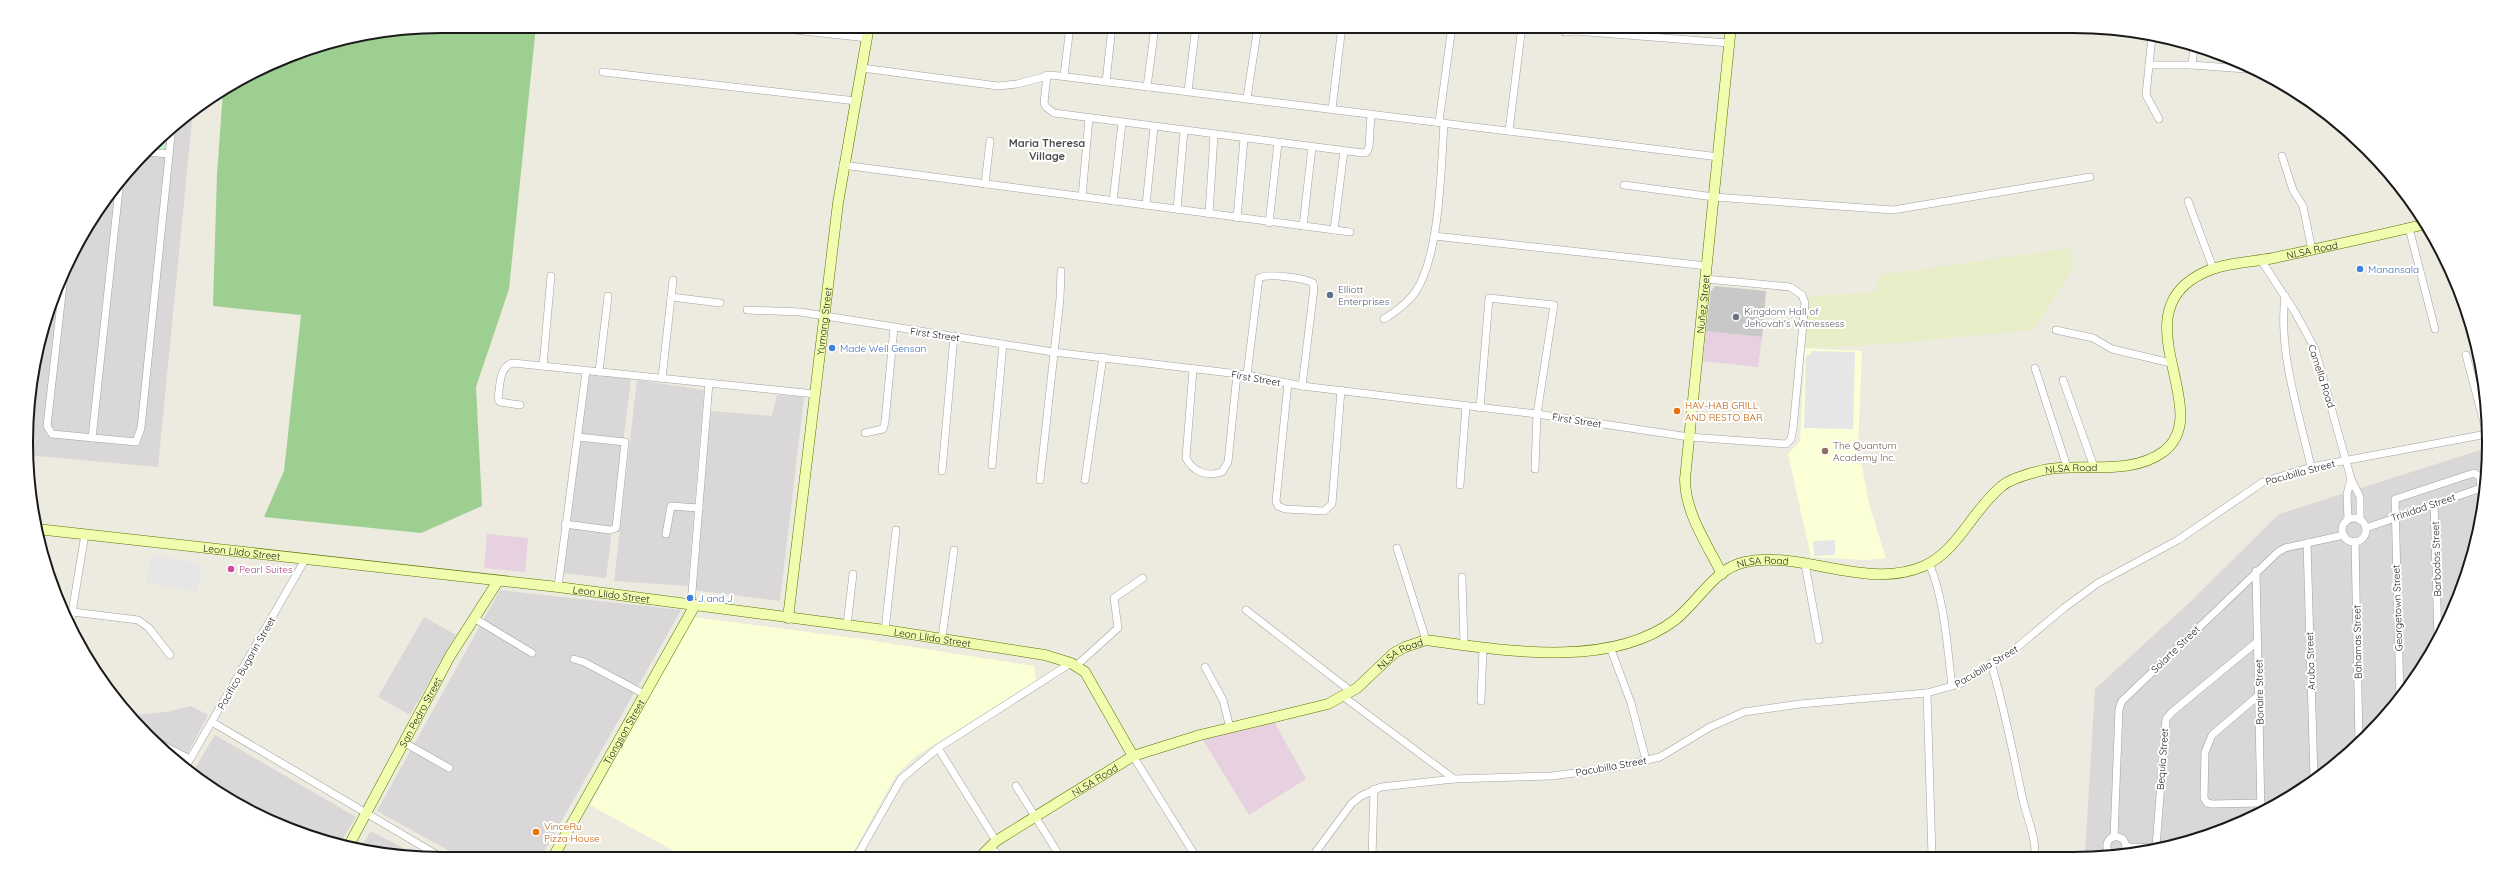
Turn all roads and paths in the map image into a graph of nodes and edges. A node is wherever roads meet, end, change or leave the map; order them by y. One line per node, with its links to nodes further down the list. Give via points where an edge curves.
1 (822, 33): 13 (street)
2 (868, 33): 13 (main road, Yumang Street)
3 (1069, 33): 23 (street)
4 (1111, 33): 24 (street)
5 (1154, 33): 25 (street)
6 (1195, 33): 26 (street)
7 (1257, 33): 27 (street)
8 (1341, 33): 29 (street)
9 (1451, 33): 34 (street)
10 (1521, 33): 37 (street)
11 (1601, 33): 15 (street)
12 (1730, 33): 15 (main road, Nuñez Street)
13 (867, 38): 19 (main road, Yumang Street)
14 (2151, 41): 17 (street)
15 (1729, 43): 48 (main road, Nuñez Street)
16 (2193, 52): 18 (street)
17 (2149, 65): 18 (street); 32 (street, via 2146,95)
18 (2192, 65): 20 (street)
19 (862, 68): 22 (street, via 998,86 1017,84); 28 (main road, Yumang Street)
20 (2239, 69)
21 (603, 72): 28 (street)
22 (1047, 75): 23 (street); 31 (street, via 1044,98 1046,108 1054,113)
23 (1064, 76): 24 (street)
24 (1106, 82): 25 (street)
25 (1147, 87): 26 (street)
26 (1188, 91): 27 (street)
27 (1247, 98): 29 (street)
28 (856, 101): 49 (main road, Yumang Street)
29 (1332, 109): 30 (street)
30 (1371, 114): 34 (street); 44 (street, via 1367,152)
31 (1089, 118): 33 (street); 54 (street)
32 (2159, 119)
33 (1122, 122): 35 (street); 56 (street)
34 (1442, 123): 37 (street); 68 (street)
35 (1154, 127): 36 (street); 58 (street)
36 (1184, 131): 38 (street); 59 (street)
37 (1509, 131): 48 (street)
38 (1214, 135): 40 (street); 60 (street)
39 (171, 136): 46 (street)
40 (1244, 139): 42 (street); 61 (street)
41 (990, 141): 51 (street)
42 (1278, 143): 43 (street); 62 (street)
43 (1312, 147): 44 (street); 63 (street)
44 (1344, 151): 66 (street)
45 (153, 153): 46 (street)
46 (169, 154): 117 (street, via 139,436 136,442)
47 (2282, 156): 69 (street, via 2293,190 2303,206)
48 (1718, 157): 55 (main road, Nuñez Street)
49 (843, 165): 51 (street); 83 (main road, Yumang Street)
50 (2090, 177): 55 (street, via 1893,210)
51 (985, 184): 54 (street)
52 (1624, 185): 55 (street)
53 (119, 192): 117 (street)
54 (1082, 197): 56 (street)
55 (1714, 197): 71 (main road, Nuñez Street)
56 (1113, 201): 58 (street)
57 (2188, 201): 72 (street)
58 (1146, 205): 59 (street)
59 (1177, 210): 60 (street)
60 (1209, 214): 61 (street)
61 (1237, 218): 62 (street)
62 (1269, 223): 63 (street)
63 (1303, 226): 66 (street)
64 (2419, 226): 65 (main road, NLSA Road)
65 (2409, 228): 69 (main road, NLSA Road); 86 (street)
66 (1334, 230): 67 (street)
67 (1350, 232)
68 (1434, 236): 71 (street); 84 (street, via 1421,284 1415,293)
69 (2312, 250): 70 (main road, NLSA Road)
70 (2261, 260): 72 (main road, NLSA Road); 79 (street, Camella Road)
71 (1707, 266): 75 (main road, Nuñez Street)
72 (2213, 268): 93 (main road, NLSA Road, via 2183,286 2169,310 2167,337)
73 (1061, 271): 90 (street)
74 (551, 276): 94 (street)
75 (1706, 279): 116 (main road, Nuñez Street); 116 (street, First Street, via 1790,287 1802,296 1805,303 1793,428 1789,442 1782,445)
76 (673, 280): 80 (street)
77 (64, 287): 117 (street, via 47,426 52,434)
78 (608, 296): 98 (street)
79 (2285, 296): 118 (street, Camella Road, via 2315,349); 121 (street, via 2285,351)
80 (671, 297): 81 (street); 101 (street)
81 (720, 303)
82 (747, 310): 83 (street, First Street, via 800,312)
83 (824, 316): 85 (street, First Street); 107 (main road, Yumang Street)
84 (1384, 319)
85 (894, 328): 88 (street, First Street); 113 (street, via 885,422 879,432)
86 (2435, 329)
87 (2056, 330): 93 (street, via 2093,338 2112,349)
88 (954, 336): 89 (street, First Street); 124 (street)
89 (1003, 344): 90 (street, First Street); 119 (street)
90 (1053, 352): 92 (street, First Street); 127 (street)
91 (2466, 355): 111 (street)
92 (1103, 357): 96 (street, First Street); 128 (street)
93 (2171, 363): 120 (main road, NLSA Road, via 2180,408 2178,428 2169,446 2145,460)
94 (543, 366): 97 (street); 108 (street, via 513,362 507,364 504,369 498,399 500,402)
95 (2035, 368): 122 (street)
96 (1193, 369): 99 (street, First Street); 99 (street, via 1186,458 1198,472 1222,472 1228,462)
97 (586, 371): 98 (street); 115 (street)
98 (599, 372): 101 (street)
99 (1237, 374): 100 (street, First Street)
100 (1247, 375): 104 (street, First Street); 105 (street, via 1259,278 1267,276 1303,279 1313,283 1314,288)
101 (662, 378): 103 (street)
102 (2063, 380): 120 (street)
103 (709, 383): 107 (street); 132 (street)
104 (1288, 383): 105 (street, First Street); 106 (street, via 1276,501 1278,506 1285,510 1324,511 1332,504)
105 (1302, 386): 106 (street, First Street)
106 (1341, 390): 109 (street, First Street)
107 (815, 394): 162 (main road, Yumang Street)
108 (520, 405)
109 (1466, 406): 110 (street, First Street); 129 (street)
110 (1480, 408): 112 (street, First Street); 112 (street, via 1489,298 1554,305)
111 (2480, 408)
112 (1537, 414): 116 (street, First Street); 123 (street)
113 (865, 433)
114 (2482, 435): 118 (street, Pacubilla Street)
115 (578, 437): 136 (street); 136 (street, via 625,442 616,528 610,530)
116 (1689, 437): 152 (main road, Nuñez Street, via 1685,479 1687,500)
117 (92, 438)
118 (2346, 460): 121 (street, Pacubilla Street); 126 (street, Camella Road)
119 (992, 465)
120 (2094, 467): 122 (main road, NLSA Road)
121 (2311, 467): 176 (street, Pacubilla Street, via 2254,487 2178,540 2098,583 2025,642)
122 (2067, 468): 148 (main road, NLSA Road, via 2037,471 2002,485 1944,551)
123 (1535, 469)
124 (942, 471)
125 (2480, 478): 133 (street, Georgetown Street, via 2474,473 2401,496 2395,499)
126 (2351, 479): 134 (street, Camella Road, via 2347,494); 135 (street, Camella Road, via 2360,497)
127 (1040, 480)
128 (1085, 480)
129 (1460, 485)
130 (2479, 489): 131 (street, Trinidad Street)
131 (2434, 503): 133 (street, Trinidad Street); 164 (street, Barbados Street)
132 (699, 508): 141 (street, via 672,506); 157 (street)
133 (2395, 516): 137 (street, Trinidad Street); 180 (street, Georgetown Street)
134 (2348, 520): 135 (street); 142 (street, via 2343,526)
135 (2360, 520): 137 (street)
136 (565, 524): 156 (street)
137 (2366, 528): 143 (street, via 2363,537)
138 (43, 530): 140 (main road, Leon Llido Street)
139 (896, 530): 165 (street)
140 (85, 534): 147 (main road, Leon Llido Street); 159 (street)
141 (666, 534)
142 (2344, 535): 143 (street); 144 (street, Solarte Street)
143 (2355, 542): 188 (street, Bahamas Street)
144 (2307, 543): 150 (street, Solarte Street, via 2285,548); 197 (street, Aruba Street)
145 (1397, 548): 167 (street)
146 (954, 550): 166 (street)
147 (306, 558): 155 (main road, Leon Llido Street); 186 (street, Pacifico Bugarin Street)
148 (1929, 563): 149 (main road, NLSA Road, via 1904,572 1880,574); 179 (street, via 1934,575 1946,633)
149 (1805, 564): 152 (main road, NLSA Road, via 1776,560 1750,562 1732,566); 168 (street)
150 (2256, 571): 169 (street, Bonaire Street); 205 (street, Solarte Street, via 2122,701 2119,709)
151 (853, 574): 163 (street)
152 (1722, 574): 171 (main road, NLSA Road, via 1690,607 1664,628)
153 (1462, 577): 170 (street)
154 (1142, 578): 177 (street, via 1114,598 1118,628)
155 (498, 581): 156 (main road, Leon Llido Street); 161 (main road, San Pedro Street)
156 (558, 587): 157 (main road, Leon Llido Street)
157 (693, 604): 162 (main road, Leon Llido Street); 182 (main road, Tiongson Street)
158 (1246, 610): 183 (street)
159 (73, 612): 160 (street); 174 (street, via 138,620 149,628)
160 (72, 617)
161 (474, 618): 173 (street); 189 (main road, San Pedro Street, via 450,656)
162 (788, 618): 163 (main road, Leon Llido Street)
163 (848, 625): 165 (main road, Leon Llido Street)
164 (2438, 628)
165 (885, 630): 166 (main road, Leon Llido Street)
166 (942, 638): 177 (main road, Leon Llido Street, via 1045,655)
167 (1426, 640): 170 (main road, NLSA Road); 183 (main road, NLSA Road, via 1394,653)
168 (1819, 640)
169 (2258, 641): 184 (street, Bonaire Street); 207 (street, Bequia Street, via 2172,712 2166,720)
170 (1464, 645): 172 (main road, NLSA Road)
171 (1610, 647): 172 (main road, NLSA Road, via 1539,652); 194 (street, via 1631,703)
172 (1484, 648): 185 (street)
173 (532, 653)
174 (170, 655)
175 (574, 659): 182 (street)
176 (1991, 663): 179 (street, Pacubilla Street, via 1967,680); 222 (street, via 2010,733)
177 (1074, 664): 190 (street); 192 (main road, via 1085,672)
178 (1205, 666): 187 (street, via 1223,700)
179 (1952, 686): 181 (street, Pacubilla Street)
180 (2400, 688)
181 (1927, 692): 194 (street, Pacubilla Street, via 1744,712 1710,727 1669,753); 221 (street)
182 (644, 694): 213 (main road, Tiongson Street)
183 (1348, 695): 187 (main road, NLSA Road, via 1312,709); 198 (street)
184 (2259, 695): 201 (street, Bonaire Street); 201 (street, via 2212,735 2207,743 2204,798 2207,803 2212,804)
185 (1481, 701)
186 (212, 722): 193 (street, Pacifico Bugarin Street); 203 (street)
187 (1230, 728): 192 (main road, NLSA Road)
188 (2359, 735)
189 (405, 743): 196 (street); 203 (main road, San Pedro Street)
190 (938, 748): 208 (street); 214 (street, via 901,779)
191 (171, 749): 193 (street)
192 (1133, 756): 204 (main road, NLSA Road); 218 (street)
193 (190, 759): 195 (street, Pacifico Bugarin Street)
194 (1646, 760): 198 (street, Pacubilla Street, via 1612,768 1552,776)
195 (188, 763)
196 (449, 768)
197 (2314, 773)
198 (1454, 778): 200 (street, Pacubilla Street)
199 (1016, 786): 204 (street)
200 (1374, 789): 219 (street, Pacubilla Street, via 1352,803); 220 (street)
201 (2261, 803): 202 (street, Bonaire Street)
202 (2261, 806)
203 (366, 815): 206 (main road, San Pedro Street); 212 (street)
204 (1035, 818): 208 (main road, NLSA Road); 217 (street)
205 (2114, 837): 209 (street, via 2123,839); 211 (street, Solarte Street, via 2107,844)
206 (351, 841)
207 (2158, 843)
208 (993, 844): 215 (main road, NLSA Road); 216 (street)
209 (2126, 847): 210 (street)
210 (2131, 847)
211 (2108, 850)
212 (431, 852)
213 (556, 852)
214 (860, 852)
215 (985, 852)
216 (999, 852)
217 (1057, 852)
218 (1193, 852)
219 (1316, 852)
220 (1372, 852)
221 (1932, 852)
222 (2034, 852)

